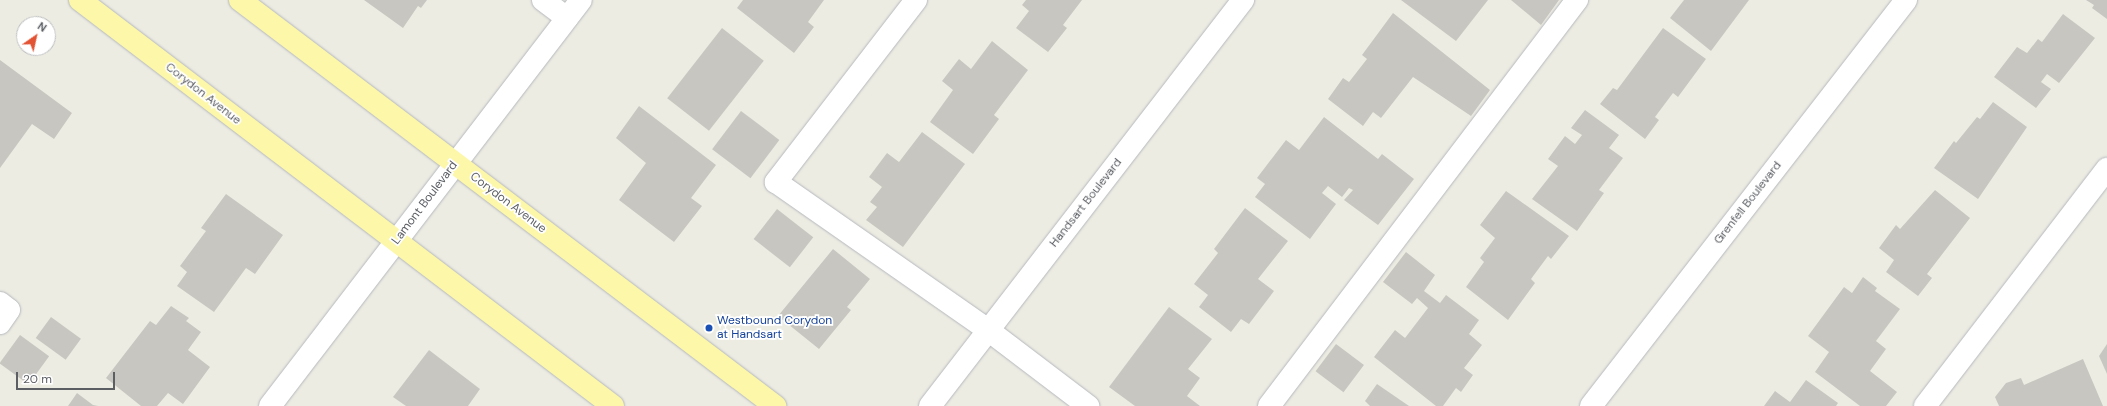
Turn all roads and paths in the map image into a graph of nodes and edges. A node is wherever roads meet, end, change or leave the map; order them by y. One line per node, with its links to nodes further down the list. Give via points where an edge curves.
1 (80, 0): 12 (main road, Corydon Avenue)
2 (240, 0): 10 (main road, Corydon Avenue)
3 (543, 0): 9 (street)
4 (581, 0): 9 (street, Lamont Boulevard)
5 (916, 0): 15 (street, via 776,182)
6 (1243, 0): 15 (street, Handsart Boulevard)
7 (1577, 0): 21 (street)
8 (1906, 0): 22 (street, Grenfell Boulevard)
9 (567, 18): 10 (street, Lamont Boulevard)
10 (455, 163): 12 (street, Lamont Boulevard); 18 (main road, Corydon Avenue)
11 (2107, 169): 23 (street)
12 (395, 242): 16 (main road, Corydon Avenue); 17 (street, Lamont Boulevard)
13 (0, 303): 14 (street, via 9,310)
14 (0, 323)
15 (988, 330): 19 (street, Handsart Boulevard); 20 (street)
16 (605, 404)
17 (270, 406)
18 (775, 406)
19 (930, 406)
20 (1088, 406)
21 (1269, 406)
22 (1591, 406)
23 (1925, 406)

